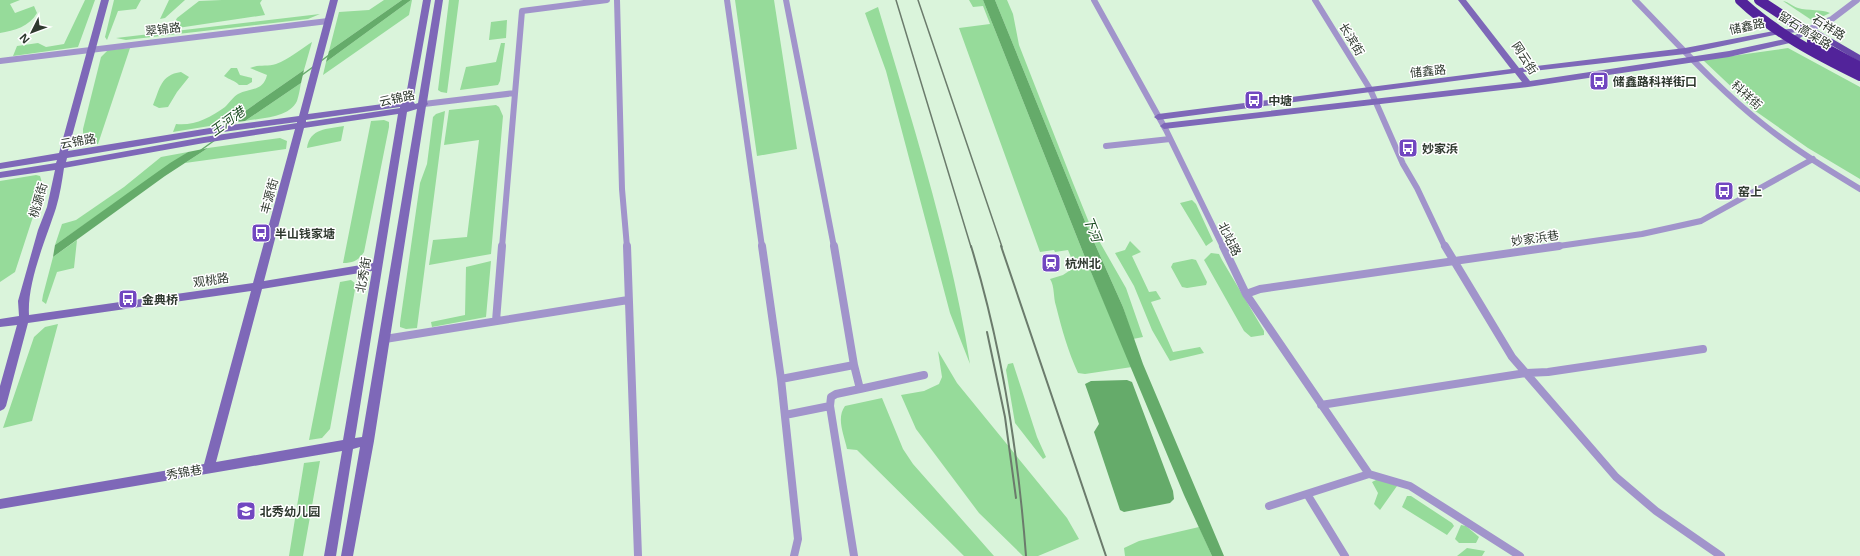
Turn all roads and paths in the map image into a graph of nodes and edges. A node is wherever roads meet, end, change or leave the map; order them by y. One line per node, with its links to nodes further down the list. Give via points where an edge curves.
1 (105, 0): 25 (street, 桃源街)
2 (334, 0): 21 (street, 丰源街)
3 (427, 0): 39 (street, 北秀街)
4 (439, 0): 38 (street)
5 (607, 0): 36 (street, via 522,11)
6 (617, 0): 55 (street)
7 (727, 0): 64 (street)
8 (786, 0): 61 (street)
9 (1094, 0): 40 (street, 北站路)
10 (1315, 0): 35 (street, 长滨街)
11 (1462, 0): 31 (street, 网云街)
12 (1468, 0): 31 (street, 网云街)
13 (1635, 0): 26 (street, 科祥街)
14 (1736, 0): 23 (main road)
15 (1740, 0): 33 (highway, 留石高架路, bridge, via 1798,42)
16 (1744, 0): 32 (highway, 留石高架路, via 1809,45)
17 (1752, 0): 30 (highway, 留石高架路, bridge, via 1814,42)
18 (1759, 0): 28 (highway, 留石高架路, bridge, via 1825,43)
19 (1767, 0): 22 (main road, 石祥路)
20 (1856, 0): 22 (street, via 1832,19)
21 (328, 21): 25 (street, 翠锦路); 41 (street, 丰源街)
22 (1810, 29): 23 (street, 储鑫路); 24 (street, 储鑫路); 28 (main road, 石祥路)
23 (1778, 32): 24 (main road); 26 (street, 储鑫路)
24 (1791, 40): 27 (street, 储鑫路); 33 (main road, via 1832,65)
25 (92, 49): 29 (street, 翠锦路); 45 (street, 桃源街)
26 (1685, 51): 27 (street, 科祥街); 31 (street, 储鑫路)
27 (1691, 60): 34 (street, 储鑫路); 46 (street, 科祥街, via 1753,116)
28 (1860, 60)
29 (0, 61)
30 (1860, 67)
31 (1519, 70): 34 (street, 网云街); 35 (street, 储鑫路)
32 (1860, 71)
33 (1860, 77)
34 (1528, 84): 37 (street, 储鑫路)
35 (1370, 89): 37 (street, 长滨街); 40 (street, 储鑫路)
36 (515, 93): 38 (street); 57 (street)
37 (1376, 102): 42 (street, 储鑫路); 51 (street, 长滨街, via 1403,164)
38 (424, 104): 39 (street, 云锦路); 59 (street)
39 (406, 106): 41 (street, 云锦路); 52 (street, 北秀街)
40 (1158, 117): 42 (street, 北站路)
41 (302, 122): 45 (street, 云锦路, via 241,126); 48 (street, 云锦路); 53 (street, 丰源街)
42 (1164, 126): 43 (street, 北站路)
43 (1170, 139): 44 (street); 54 (street, 北站路)
44 (1106, 146)
45 (63, 156): 47 (street, 云锦路); 48 (street, 桃源街)
46 (1813, 159): 50 (street, 科祥街); 51 (street, 妙家浜巷, via 1701,221 1642,234)
47 (0, 166)
48 (60, 166): 49 (street, 云锦路); 56 (street, 桃源街, via 52,207 23,301)
49 (0, 175)
50 (1860, 189)
51 (1453, 261): 54 (street, 妙家浜巷, via 1260,289); 62 (street, 长滨街, via 1512,357)
52 (378, 266): 53 (street, 观桃路); 71 (street, 北秀街)
53 (259, 286): 56 (street, 观桃路); 72 (street, 丰源街)
54 (1246, 294): 66 (street, 北站路)
55 (628, 300): 57 (street); 79 (street)
56 (24, 319): 58 (street, 观桃路); 67 (street, 桃源街)
57 (496, 321): 59 (street)
58 (0, 323)
59 (385, 339): 70 (street)
60 (1703, 349): 62 (street)
61 (854, 365): 64 (street); 65 (street)
62 (1526, 373): 66 (street); 84 (street, 长滨街, via 1616,477 1656,511)
63 (924, 375): 65 (street)
64 (781, 379): 69 (street)
65 (860, 389): 68 (street, via 836,394 831,397)
66 (1321, 405): 73 (street, 北站路)
67 (0, 406)
68 (830, 406): 69 (street); 81 (street)
69 (785, 416): 80 (street, via 798,539)
70 (368, 441): 71 (street, 秀锦巷); 78 (street)
71 (348, 444): 72 (street, 秀锦巷); 77 (street, 北秀街)
72 (209, 468): 75 (street, 秀锦巷)
73 (1369, 474): 74 (street); 83 (street, via 1410,486)
74 (1307, 494): 76 (street); 82 (street)
75 (0, 504)
76 (1269, 506)
77 (330, 556)
78 (347, 556)
79 (638, 556)
80 (794, 556)
81 (854, 556)
82 (1344, 556)
83 (1520, 556)
84 (1721, 556)

